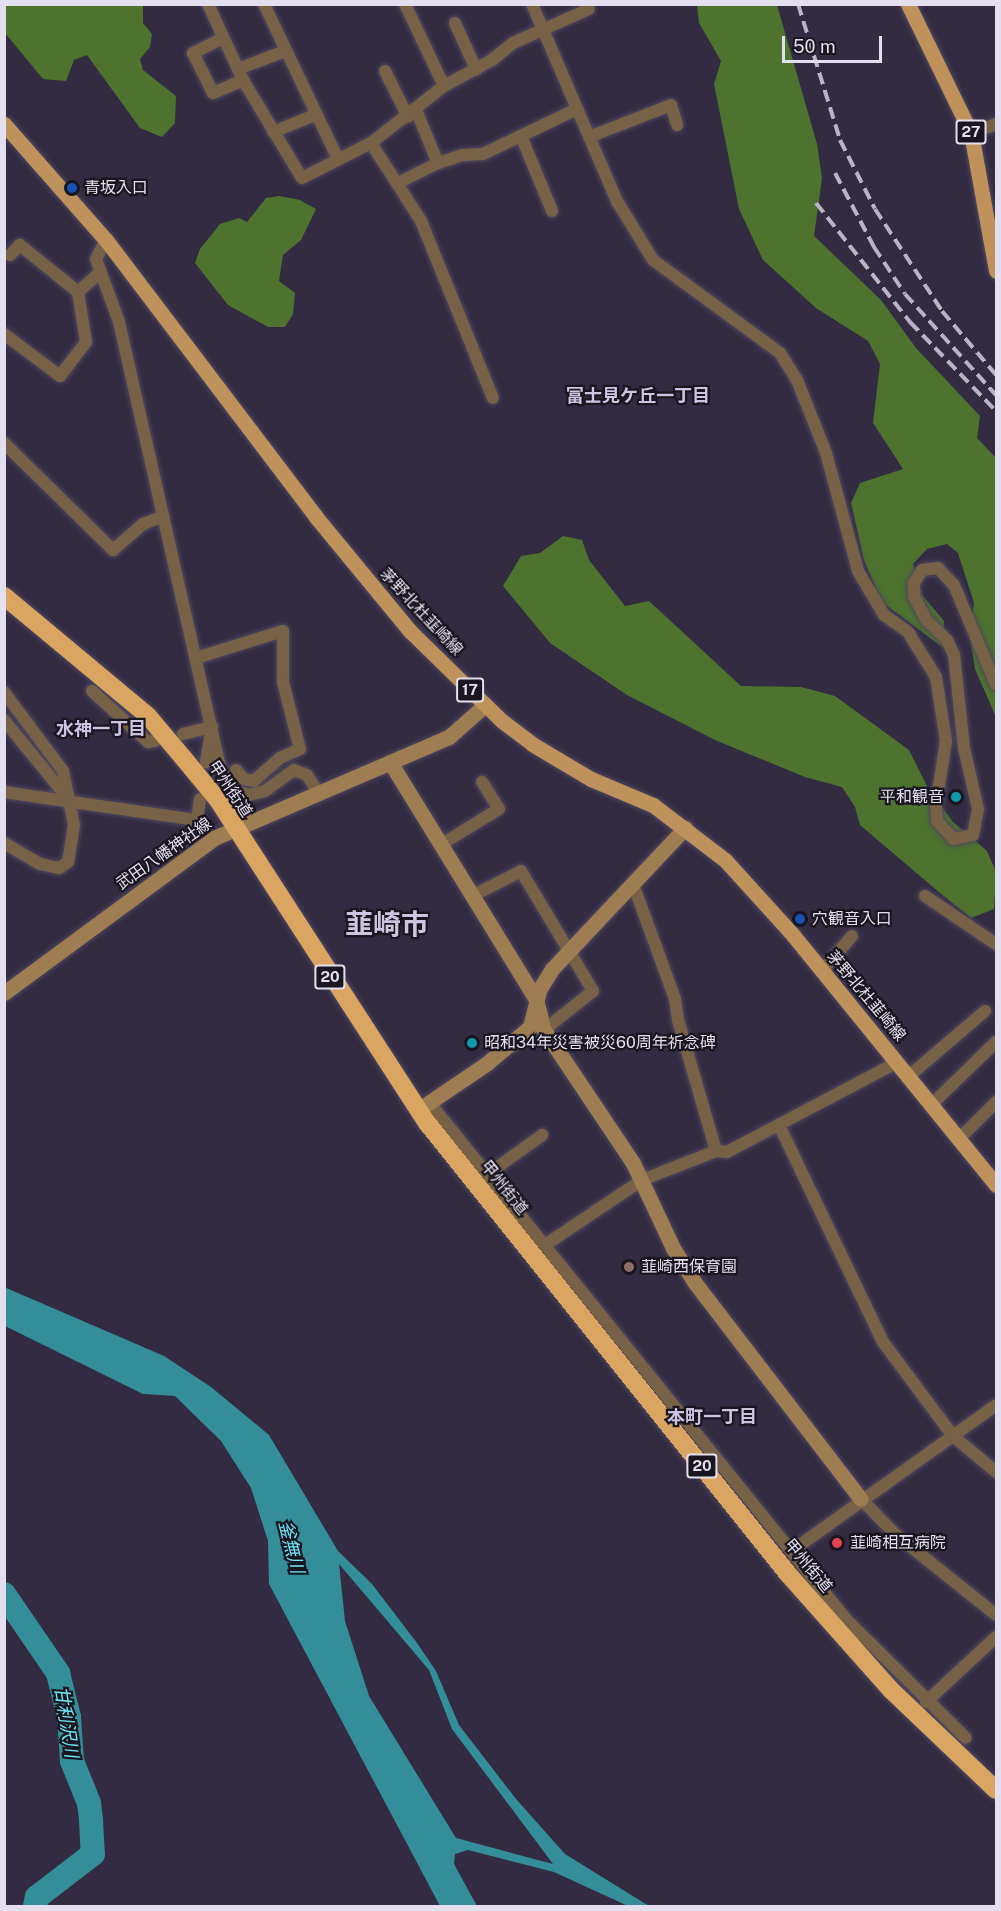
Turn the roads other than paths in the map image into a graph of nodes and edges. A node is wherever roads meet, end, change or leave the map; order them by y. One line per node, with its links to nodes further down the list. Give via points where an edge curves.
1 (208, 4): 9 (street)
2 (264, 4): 10 (street)
3 (405, 4): 14 (street)
4 (532, 4): 8 (street)
5 (908, 4): 22 (main road, 27)
6 (589, 9): 8 (street)
7 (455, 23): 11 (street)
8 (542, 27): 11 (street); 15 (street)
9 (223, 38): 13 (street); 13 (street, via 193,53 213,93)
10 (285, 51): 13 (street); 17 (street)
11 (476, 69): 14 (street)
12 (385, 70): 16 (street)
13 (240, 75): 21 (street)
14 (444, 86): 16 (street)
15 (577, 109): 23 (street); 24 (street)
16 (412, 113): 25 (street); 27 (street)
17 (315, 115): 21 (street); 26 (street)
18 (4, 124): 30 (main road, 茅野北杜韮崎線 / 17)
19 (996, 124): 22 (street)
20 (677, 125): 24 (street, via 671,105)
21 (273, 132): 26 (street, via 302,178)
22 (971, 133): 32 (main road, 27)
23 (521, 136): 27 (street, via 483,154); 29 (street)
24 (589, 136): 41 (street, via 617,201 653,260 780,353 797,380 820,434 858,571 884,615 908,632 936,677 946,741 937,821 953,839 973,835 979,819 964,748 954,655 914,597 914,583 922,570 938,568 954,585)
25 (371, 143): 26 (street); 28 (street)
26 (338, 159)
27 (438, 163): 28 (street)
28 (400, 182): 36 (street, via 421,221)
29 (552, 211)
30 (106, 240): 33 (street, via 96,259); 44 (main road, 茅野北杜韮崎線 / 17, via 357,570 410,631)
31 (10, 255): 34 (street, via 20,245)
32 (996, 271)
33 (100, 272): 34 (street); 38 (street, via 119,322)
34 (78, 292): 35 (street, via 86,342 60,376)
35 (4, 334)
36 (493, 398)
37 (4, 443): 38 (street, via 113,550 143,524)
38 (164, 516): 40 (street)
39 (4, 596): 59 (highway, 甲州街道 / 20, via 148,716 218,800)
40 (196, 658): 46 (street); 52 (street, via 283,631 283,681 300,749 280,758)
41 (996, 685)
42 (92, 691): 48 (street, via 148,742)
43 (4, 692): 57 (street, via 63,771)
44 (485, 705): 50 (street, 武田八幡神社線, via 449,737); 58 (main road, 茅野北杜韮崎線 / 17, via 532,744 591,779 653,805)
45 (4, 720): 57 (street)
46 (212, 727): 47 (street); 49 (street); 52 (street, via 220,768 232,790 249,795 265,791)
47 (183, 734)
48 (155, 741)
49 (206, 762)
50 (390, 762): 55 (street, 武田八幡神社線); 61 (street)
51 (236, 770): 52 (street, via 244,779)
52 (268, 780): 55 (street, via 294,770 307,774)
53 (482, 782): 61 (street, via 499,809)
54 (4, 792): 57 (street)
55 (318, 792): 59 (street, 武田八幡神社線)
56 (200, 799): 57 (street, via 197,820)
57 (70, 802): 60 (street, via 72,847 68,862 59,868 40,864)
58 (686, 828): 62 (street); 68 (main road, 茅野北杜韮崎線 / 17, via 725,860)
59 (234, 830): 69 (street, 武田八幡神社線, via 214,838); 78 (highway, 甲州街道 / 20)
60 (4, 843)
61 (442, 844): 63 (street)
62 (633, 884): 67 (street); 82 (street, via 675,999)
63 (472, 896): 67 (street, via 521,871); 70 (street)
64 (925, 896): 66 (street)
65 (852, 936): 68 (street)
66 (996, 944)
67 (567, 950): 70 (street); 72 (street, via 593,991)
68 (822, 970): 74 (main road, 茅野北杜韮崎線 / 17)
69 (4, 993)
70 (536, 999): 72 (street); 78 (street, via 530,1026 486,1064)
71 (986, 1011): 75 (street)
72 (544, 1030): 84 (street)
73 (996, 1042): 77 (street)
74 (898, 1062): 75 (main road, 茅野北杜韮崎線 / 17); 79 (street)
75 (909, 1076): 77 (main road, 茅野北杜韮崎線 / 17)
76 (996, 1102): 81 (street)
77 (931, 1105): 81 (main road, 茅野北杜韮崎線 / 17)
78 (424, 1106): 83 (street); 96 (highway, 甲州街道 / 20, via 788,1574 891,1690)
79 (779, 1125): 82 (street, via 727,1152); 88 (street, via 868,1317)
80 (542, 1135): 83 (street)
81 (958, 1140): 85 (main road, 茅野北杜韮崎線 / 17)
82 (716, 1151): 84 (street)
83 (488, 1174): 86 (street)
84 (642, 1180): 86 (street); 90 (street, via 695,1283)
85 (996, 1185)
86 (545, 1245): 91 (street)
87 (996, 1405): 88 (street)
88 (953, 1436): 89 (street); 90 (street)
89 (996, 1472)
90 (861, 1499): 91 (street); 92 (street, via 895,1534)
91 (793, 1550): 94 (street, via 844,1618)
92 (996, 1615)
93 (996, 1636): 94 (street)
94 (926, 1702): 95 (street)
95 (966, 1738)
96 (996, 1790)

